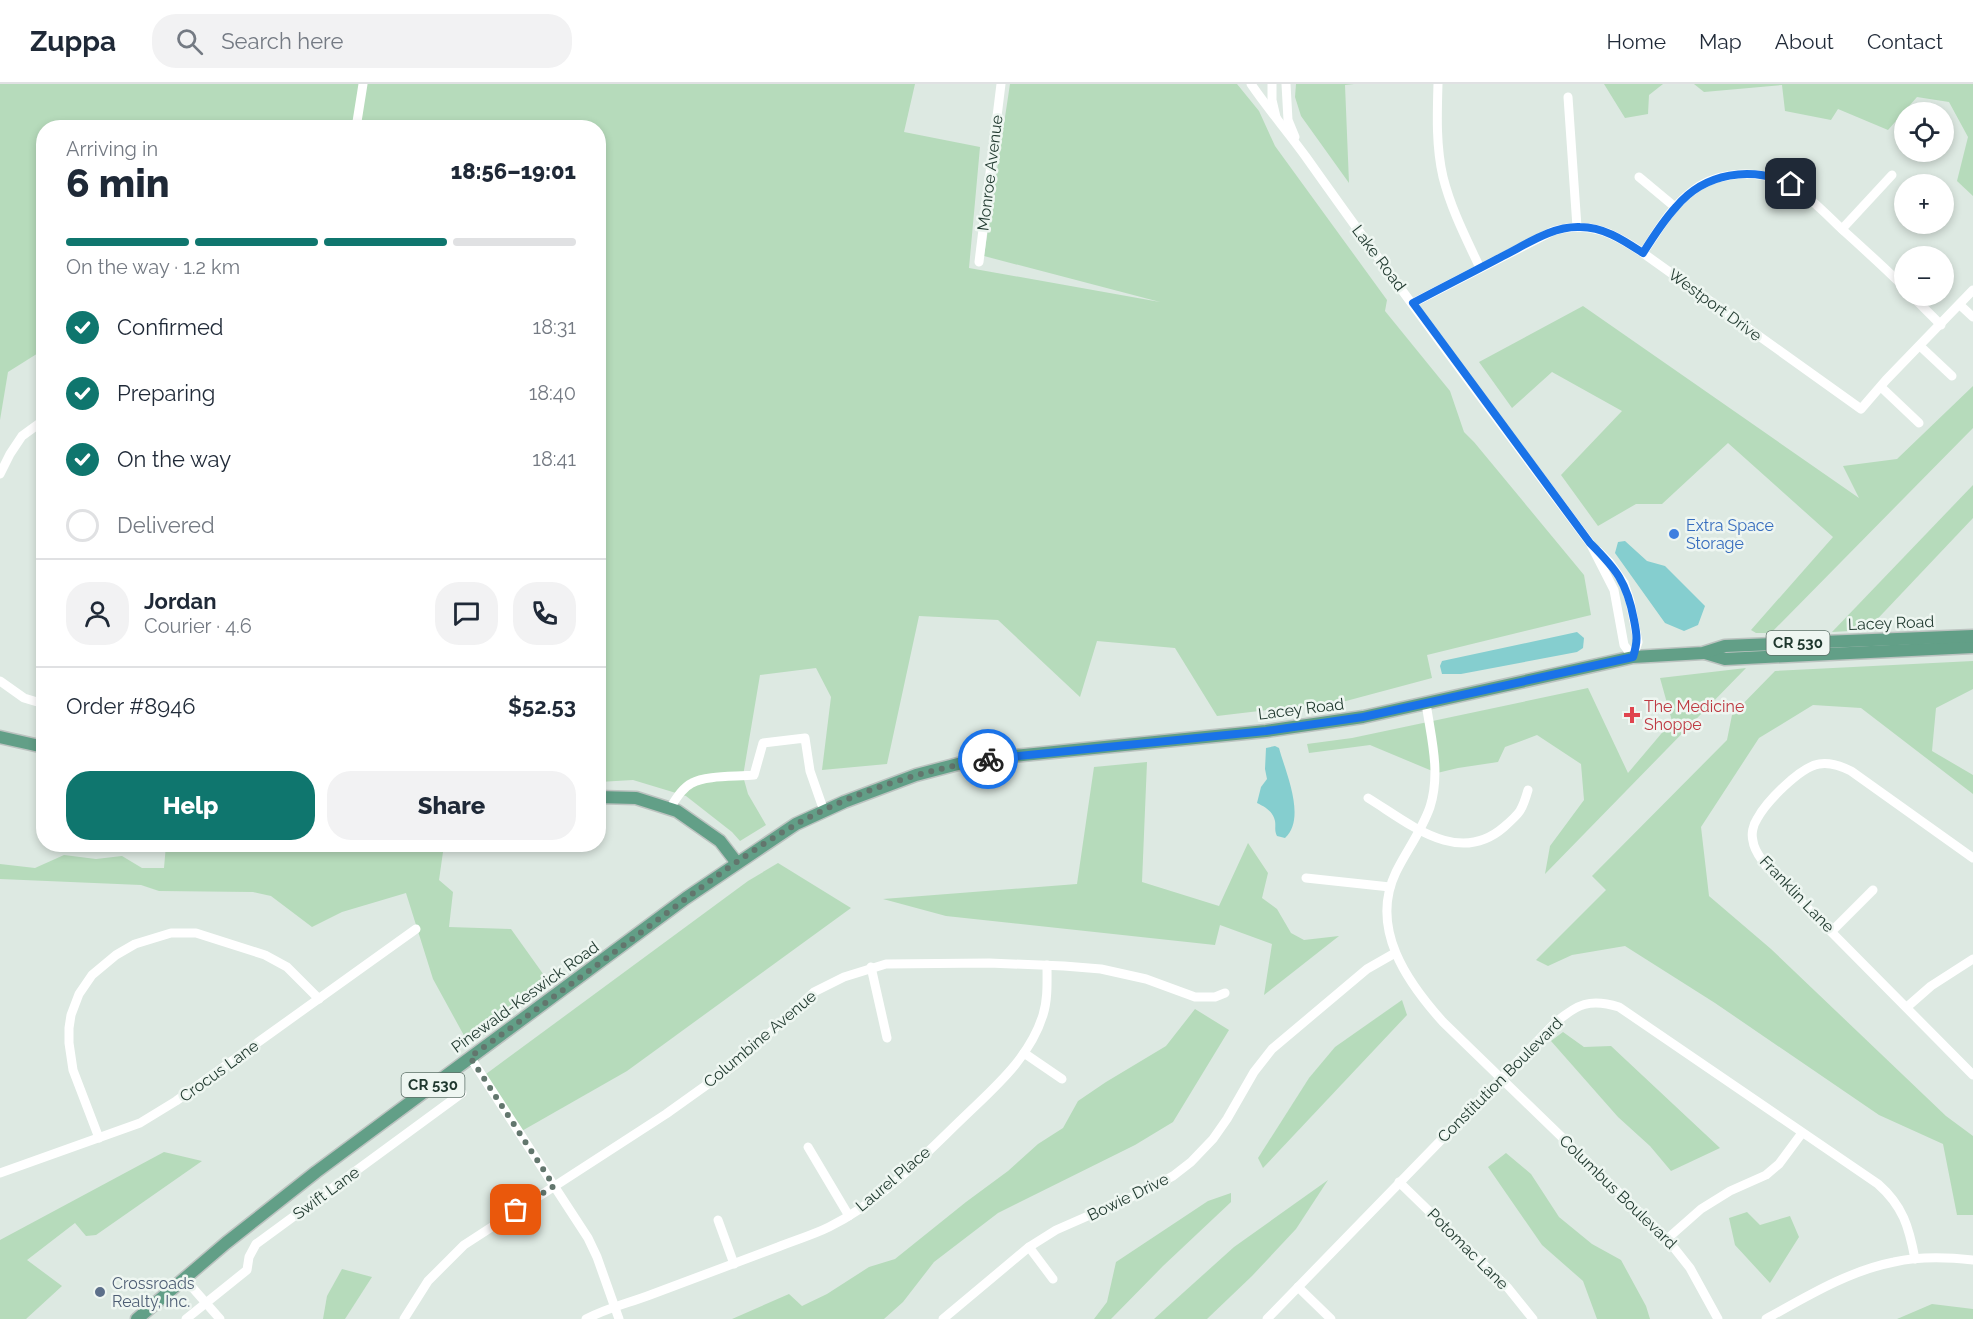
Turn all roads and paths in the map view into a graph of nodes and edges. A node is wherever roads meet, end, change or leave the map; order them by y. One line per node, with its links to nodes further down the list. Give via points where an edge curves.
1 (363, 84): 9 (street)
2 (1001, 84): 17 (street, Monroe Avenue)
3 (1251, 84): 8 (street, Lake Road)
4 (1272, 84): 8 (street)
5 (1286, 84): 10 (street, Lake Road, via 1288,120)
6 (1438, 84): 18 (street, via 1437,127 1443,178)
7 (1568, 97): 14 (street)
8 (1276, 119): 10 (street, Lake Road)
9 (357, 120)
10 (1298, 145): 21 (street, Lake Road)
11 (1892, 176): 15 (street)
12 (1640, 177): 13 (street)
13 (1675, 207): 15 (street, via 1704,183 1723,176 1756,174 1791,184); 16 (street)
14 (1577, 227): 16 (street, Westport Drive, via 1608,232); 18 (street, Westport Drive, via 1553,231)
15 (1842, 229): 19 (street)
16 (1643, 253): 28 (street, Westport Drive, via 1861,409)
17 (980, 262)
18 (1480, 268): 21 (street, Westport Drive)
19 (1894, 278)
20 (1973, 290): 22 (street, Westport Drive)
21 (1413, 303): 35 (street, Lake Road, via 1590,543 1624,583 1638,642)
22 (1960, 305): 24 (street); 25 (street, Westport Drive)
23 (1922, 306): 25 (street)
24 (1973, 317)
25 (1941, 325): 26 (street, Westport Drive)
26 (1920, 346): 27 (street); 28 (street, Westport Drive)
27 (1952, 376)
28 (1881, 387): 29 (street)
29 (1919, 423)
30 (36, 426): 31 (street, via 22,436)
31 (0, 474)
32 (1973, 636): 33 (main road, Lacey Road / CR 530)
33 (1942, 643): 34 (main road, Lacey Road / CR 530); 35 (main road, Lacey Road / CR 530, via 1725,646 1704,652)
34 (1973, 647)
35 (1633, 657): 38 (main road, Lacey Road / CR 530)
36 (0, 681): 37 (street)
37 (36, 702)
38 (1426, 703): 45 (main road, Lacey Road / CR 530, via 1298,727 995,758 942,767); 46 (street, via 1435,774 1430,808)
39 (0, 737): 40 (main road)
40 (36, 745)
41 (1528, 790): 46 (street, via 1522,811 1487,840 1451,843)
42 (606, 797): 44 (main road, via 636,798)
43 (1368, 798): 46 (street)
44 (670, 808): 45 (street, via 692,782 754,775 762,743 805,738 810,771); 48 (main road, via 720,841)
45 (824, 811): 48 (main road, CR 530, via 796,824)
46 (1419, 829): 50 (street)
47 (1973, 858): 53 (street, Franklin Lane, via 1851,771 1839,765 1809,768 1796,776 1756,819 1752,841 1766,866)
48 (737, 863): 63 (main road, Pinewald-Keswick Road / CR 530)
49 (1306, 878): 50 (street)
50 (1390, 887): 54 (street, Columbus Boulevard, via 1388,924)
51 (1873, 890): 53 (street)
52 (416, 929): 59 (street, Crocus Lane)
53 (1832, 931): 60 (street, Franklin Lane)
54 (1395, 953): 65 (street, Columbus Boulevard, via 1426,1003); 77 (street, Bowie Drive, via 1367,969 1272,1049 1213,1139 1191,1162 1147,1190 1056,1230)
55 (1973, 959): 60 (street)
56 (1047, 965): 57 (street, Columbine Avenue); 58 (street, Columbine Avenue, via 1101,969 1146,979 1195,997); 62 (street, Laurel Place, via 1042,1016)
57 (871, 967): 61 (street); 73 (street, Columbine Avenue, via 814,992 736,1064)
58 (1225, 993)
59 (319, 999): 69 (street, Crocus Lane, via 176,1101 140,1123); 69 (street, via 287,967 265,955 196,933 171,933 135,944 116,955 92,975 70,1015 69,1043 74,1070)
60 (1907, 1007): 64 (street, Franklin Lane)
61 (887, 1038)
62 (1024, 1053): 66 (street); 74 (street, Laurel Place, via 999,1083 909,1170)
63 (470, 1057): 73 (street); 81 (main road, Pinewald-Keswick Road / CR 530, via 316,1172)
64 (1973, 1075)
65 (1500, 1078): 68 (street, Constitution Boulevard, via 1565,1014 1584,1004 1606,1002 1619,1007); 72 (street, Constitution Boulevard); 76 (street, Columbus Boulevard)
66 (1062, 1079)
67 (462, 1093): 84 (street, Swift Lane, via 256,1244 247,1270)
68 (1802, 1133): 76 (street, via 1766,1175 1701,1209); 78 (street, Constitution Boulevard, via 1888,1193 1903,1214)
69 (99, 1138): 71 (street, Crocus Lane)
70 (808, 1147): 74 (street)
71 (0, 1173)
72 (1399, 1182): 83 (street, Constitution Boulevard); 95 (street, Potomac Lane, via 1508,1288)
73 (554, 1186): 85 (street, via 588,1238); 89 (street, Columbine Avenue, via 464,1245 428,1281)
74 (849, 1216): 80 (street, Laurel Place)
75 (718, 1220): 80 (street)
76 (1667, 1239): 96 (street, Columbus Boulevard, via 1690,1268)
77 (1029, 1247): 82 (street); 92 (street, Bowie Drive)
78 (1915, 1259): 79 (street); 97 (street, via 1862,1272)
79 (1973, 1260)
80 (734, 1264): 85 (street, Laurel Place)
81 (184, 1278): 84 (street); 86 (main road, Pinewald-Keswick Road / CR 530)
82 (1053, 1279)
83 (1298, 1287): 93 (street, Constitution Boulevard); 94 (street)
84 (205, 1304): 87 (street, Swift Lane); 88 (street)
85 (614, 1307): 90 (street, Laurel Place); 91 (street)
86 (137, 1319)
87 (186, 1319)
88 (220, 1319)
89 (404, 1319)
90 (586, 1319)
91 (619, 1319)
92 (943, 1319)
93 (1267, 1319)
94 (1331, 1319)
95 (1533, 1319)
96 (1718, 1319)
97 (1766, 1319)

